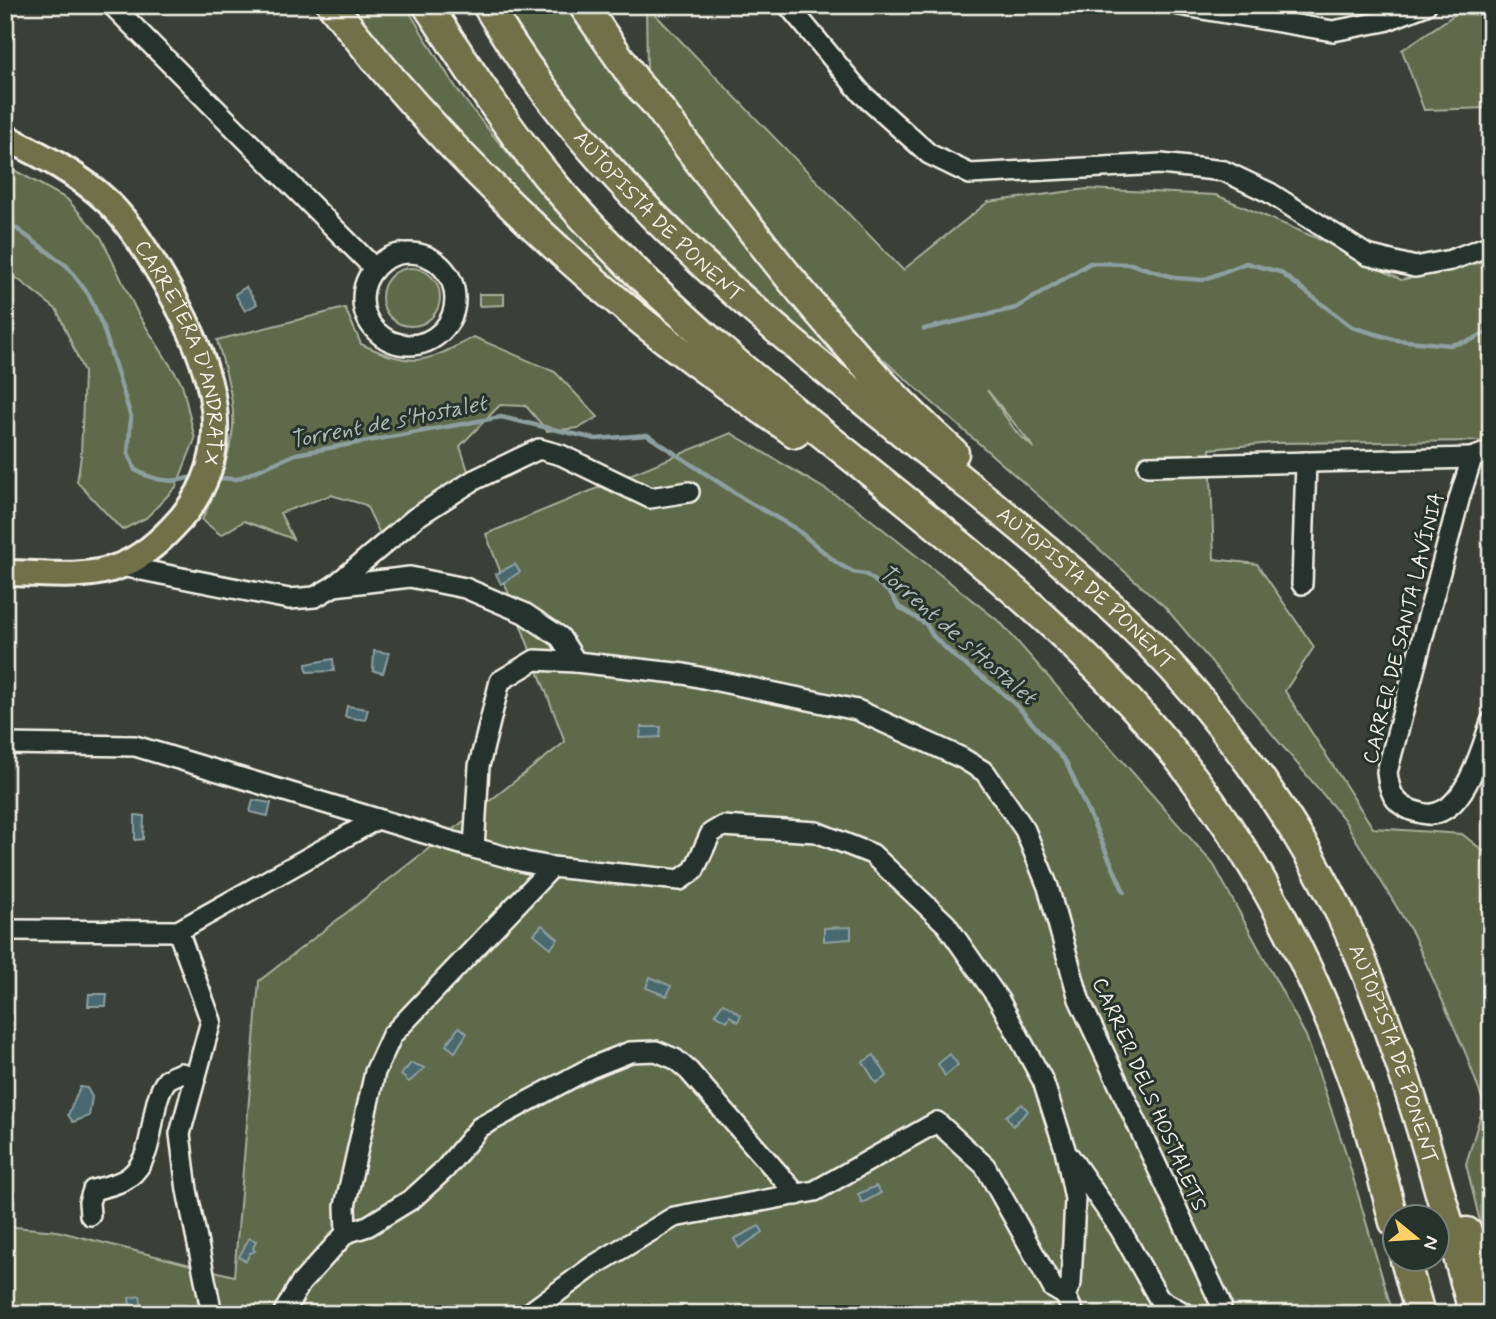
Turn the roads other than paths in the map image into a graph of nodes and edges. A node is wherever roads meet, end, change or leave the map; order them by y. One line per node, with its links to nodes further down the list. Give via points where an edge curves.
1 (112, 5): 13 (street)
2 (332, 5): 25 (highway, via 436,128 575,265 688,357 909,521 1074,664)
3 (427, 5): 25 (highway, via 519,141 631,266 723,351 1022,598)
4 (486, 5): 19 (highway, AUTOPISTA DE PONENT, via 568,122 668,232 786,339)
5 (583, 5): 10 (highway)
6 (597, 5): 10 (highway)
7 (788, 5): 12 (street, via 862,94 929,154 970,174 1161,164 1224,171 1270,193 1367,255 1415,267)
8 (1179, 5): 9 (street, via 1333,31 1385,21)
9 (1426, 5)
10 (656, 104): 19 (highway, via 782,269 840,337 977,474)
11 (5, 136): 20 (main road, CARRETERA D'ANDRATX, via 82,180 125,220 151,258 208,374 216,410 208,477 194,504 161,540)
12 (1491, 245)
13 (374, 268): 13 (street, via 363,295 370,324 380,335 416,344 447,325 455,295 437,263 416,253 401,253)
14 (1491, 451): 15 (street)
15 (1472, 458): 16 (street); 26 (street, CARRER DE SANTA LAVÍNIA, via 1387,772 1395,800 1432,815 1452,806 1462,793)
16 (1306, 462): 17 (street); 22 (street)
17 (1148, 466)
18 (689, 492): 23 (street, via 650,498 539,449 474,480 415,518)
19 (996, 507): 34 (highway, AUTOPISTA DE PONENT, via 1146,640 1198,698 1260,780 1320,876 1358,950)
20 (121, 566): 21 (main road, CARRETERA D'ANDRATX, via 87,574); 23 (street, via 289,599 315,597)
21 (5, 573)
22 (1302, 584)
23 (334, 586): 24 (street, via 410,578 466,588 524,613 561,638)
24 (576, 662): 29 (street, CARRER DELS HOSTALETS, via 535,660 500,681 479,766); 48 (street, CARRER DELS HOSTALETS, via 684,674 856,710 985,772 1025,830 1048,887 1079,999 1220,1304)
25 (1117, 689): 37 (highway, via 1195,780 1280,913 1345,1057)
26 (1491, 722)
27 (5, 744): 28 (street, via 135,746)
28 (377, 820): 29 (street); 32 (street)
29 (474, 848): 30 (street)
30 (552, 867): 35 (street, via 680,880 694,870 711,833 723,826 816,832 872,854 946,924 999,1000 1043,1081); 39 (street, via 392,1035 375,1072 345,1206)
31 (5, 930): 32 (street)
32 (178, 931): 33 (street, via 211,1021)
33 (196, 1077): 38 (street, via 181,1073 168,1079 143,1158 130,1177 93,1190); 43 (street, via 180,1134)
34 (1423, 1135): 41 (highway, via 1444,1159 1470,1242); 50 (highway, AUTOPISTA DE PONENT)
35 (1065, 1149): 42 (street, via 1075,1199 1071,1283); 47 (street, via 1120,1229 1159,1298)
36 (797, 1195): 39 (street, via 676,1059 656,1051 630,1052 590,1068 480,1127 445,1170 412,1199 368,1226); 42 (street, via 815,1191 937,1122 985,1166 1053,1289); 45 (street, via 674,1217 593,1266)
37 (1390, 1204)
38 (90, 1215)
39 (346, 1233): 44 (street, via 300,1284)
40 (1409, 1274): 49 (highway)
41 (1491, 1283)
42 (1065, 1296): 46 (street)
43 (212, 1314)
44 (282, 1314)
45 (528, 1314)
46 (1074, 1314)
47 (1186, 1314)
48 (1219, 1314)
49 (1420, 1314)
50 (1474, 1314)

